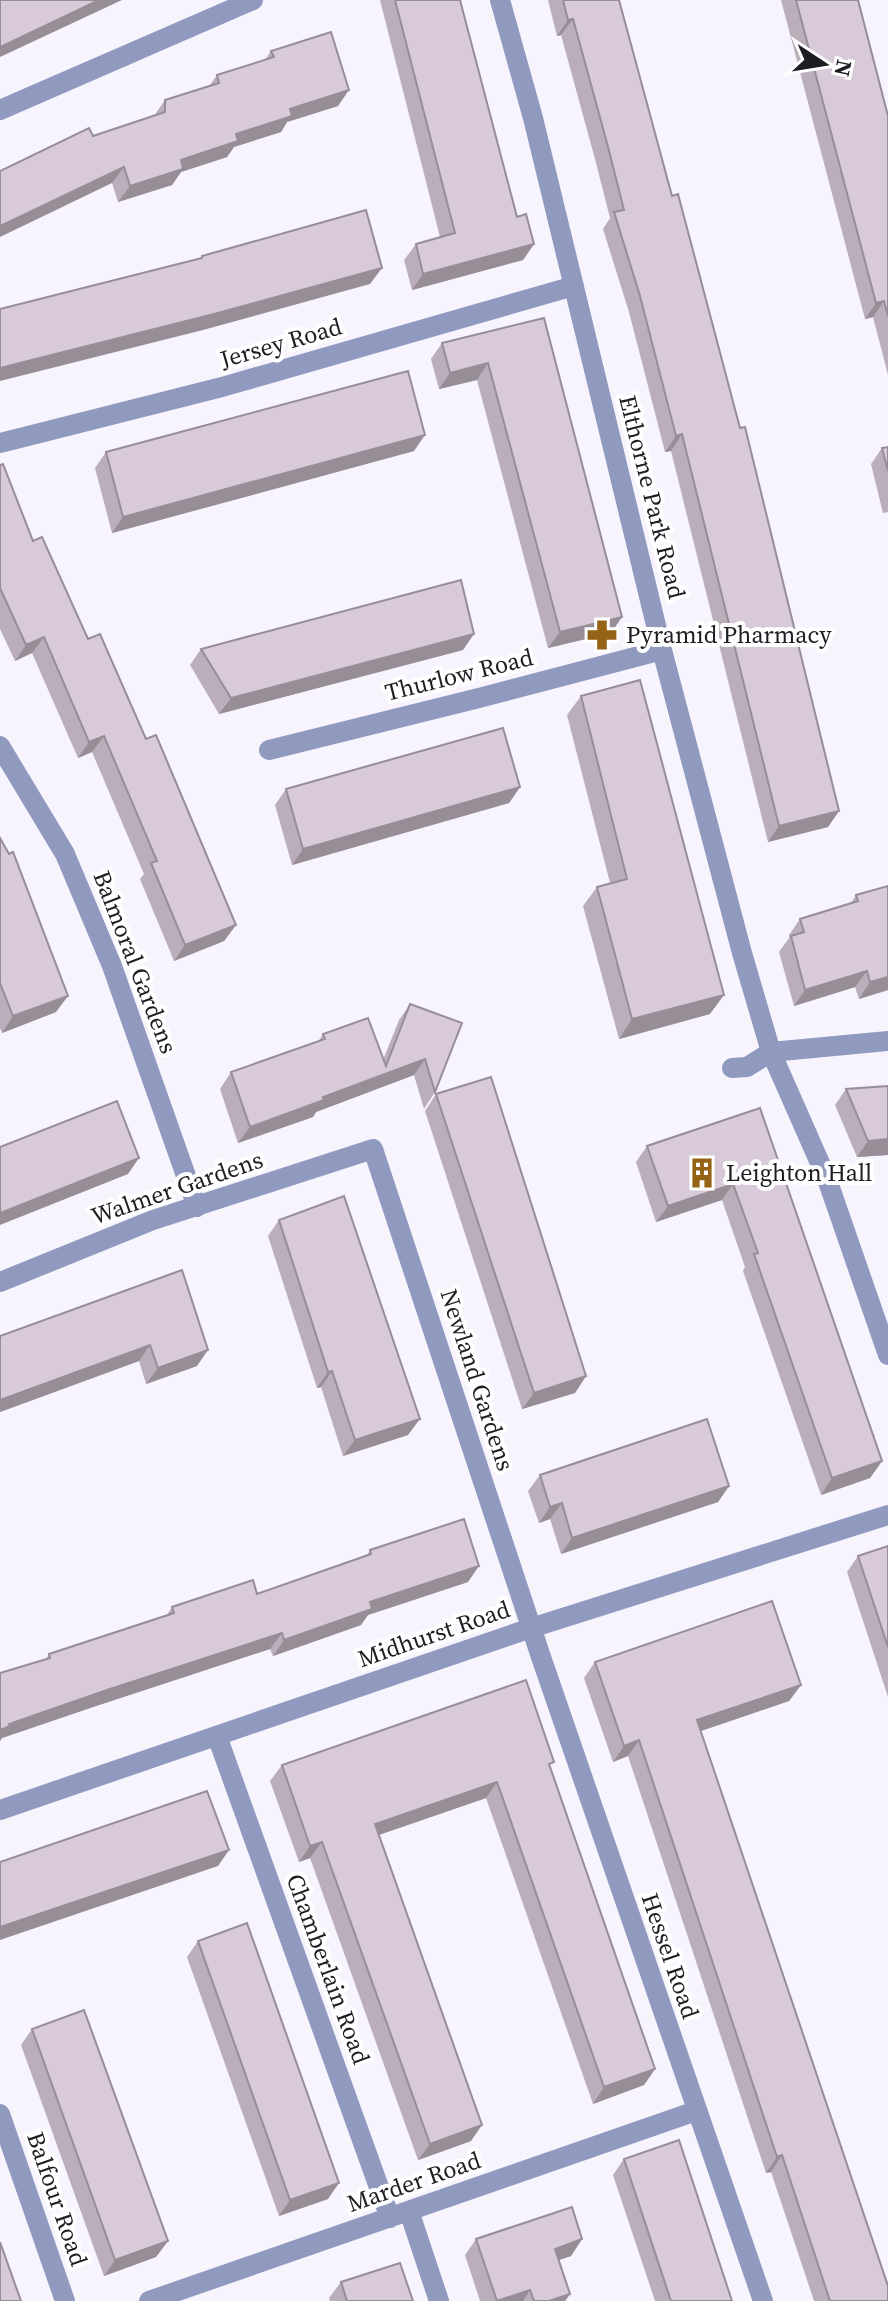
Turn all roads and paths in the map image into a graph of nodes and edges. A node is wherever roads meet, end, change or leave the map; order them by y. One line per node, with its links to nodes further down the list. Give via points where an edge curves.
1 (253, 0): 3 (street)
2 (500, 0): 4 (street, Elthorne Park Road)
3 (0, 110)
4 (574, 286): 5 (street, Jersey Road, via 222,387); 6 (street, Elthorne Park Road)
5 (0, 443)
6 (662, 650): 8 (street, Thurlow Road); 10 (street, Elthorne Park Road)
7 (0, 746): 13 (street, Balmoral Gardens, via 65,854 112,966)
8 (269, 750)
9 (888, 1041): 10 (street)
10 (771, 1052): 11 (street, via 747,1067); 15 (street, Elthorne Park Road, via 827,1179)
11 (732, 1068)
12 (373, 1149): 13 (street, Walmer Gardens); 17 (street, Newland Gardens)
13 (197, 1207): 14 (street, Walmer Gardens)
14 (0, 1282)
15 (888, 1355)
16 (888, 1515): 17 (street, Midhurst Road)
17 (531, 1628): 18 (street, Midhurst Road); 20 (street, Hessel Road)
18 (217, 1736): 19 (street, Midhurst Road); 22 (street, Chamberlain Road)
19 (0, 1810)
20 (696, 2111): 22 (street, Marder Road); 26 (street, Hessel Road)
21 (0, 2114): 23 (street, Balfour Road)
22 (400, 2215): 24 (street, Marder Road); 25 (street, Chamberlain Road)
23 (65, 2301)
24 (149, 2301)
25 (439, 2301)
26 (763, 2301)

